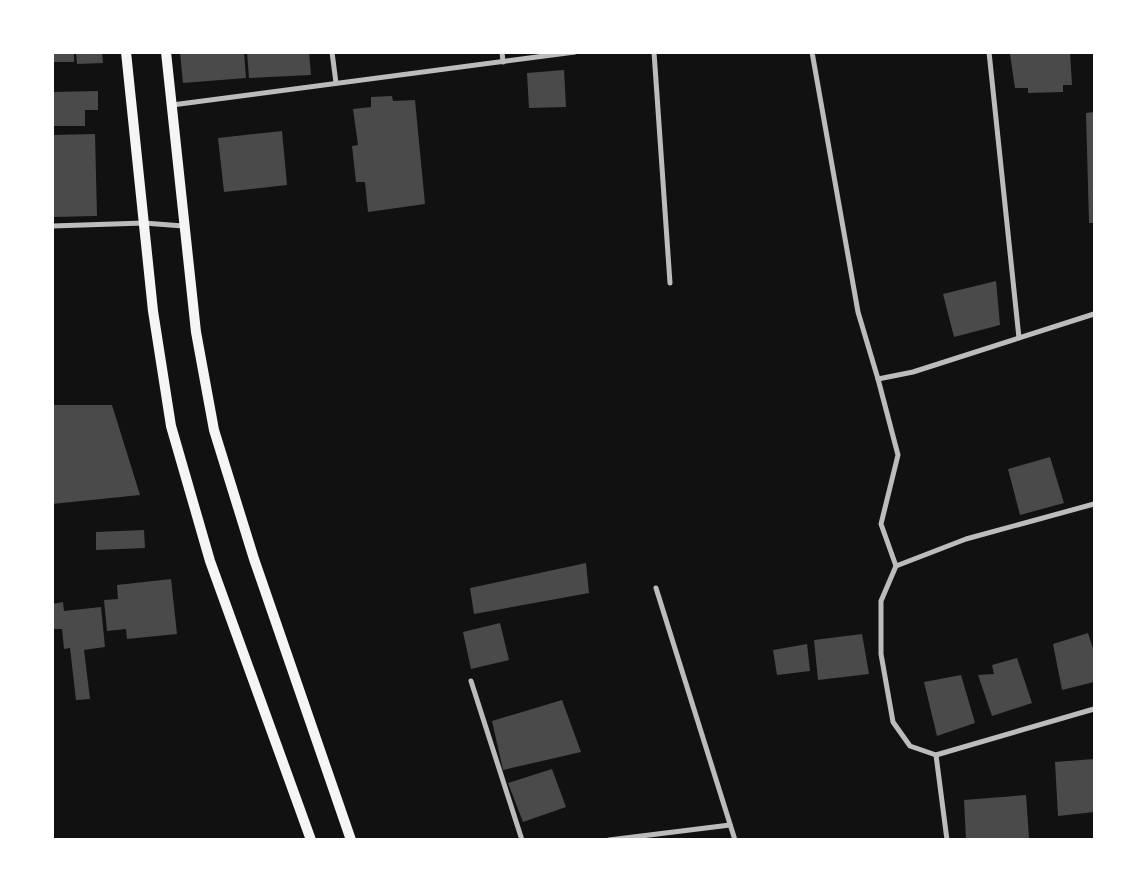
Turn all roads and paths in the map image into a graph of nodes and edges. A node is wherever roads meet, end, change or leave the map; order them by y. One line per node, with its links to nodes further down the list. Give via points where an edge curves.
1 (126, 52): 12 (main road)
2 (166, 52): 11 (main road)
3 (332, 52): 10 (street)
4 (502, 52): 9 (street)
5 (575, 52): 9 (street)
6 (654, 52): 15 (street)
7 (812, 52): 18 (street, via 858,312)
8 (989, 52): 17 (street)
9 (503, 62): 10 (street)
10 (336, 83): 11 (street)
11 (172, 105): 14 (main road)
12 (144, 223): 13 (street); 14 (street); 26 (main road, via 153,311 171,426 210,561)
13 (52, 226)
14 (184, 226): 27 (main road, via 196,332 214,430 254,559)
15 (670, 283)
16 (1094, 314): 17 (street)
17 (1019, 338): 18 (street, via 913,372)
18 (878, 379): 20 (street, via 898,455 881,524)
19 (1094, 504): 20 (street, via 966,539)
20 (896, 566): 24 (street, via 881,601 881,654 893,722 910,746)
21 (656, 588): 25 (street)
22 (472, 681): 28 (street)
23 (1094, 709): 24 (street)
24 (936, 755): 31 (street)
25 (730, 825): 29 (street); 30 (street)
26 (311, 840)
27 (352, 840)
28 (522, 840)
29 (609, 840)
30 (735, 840)
31 (947, 840)

